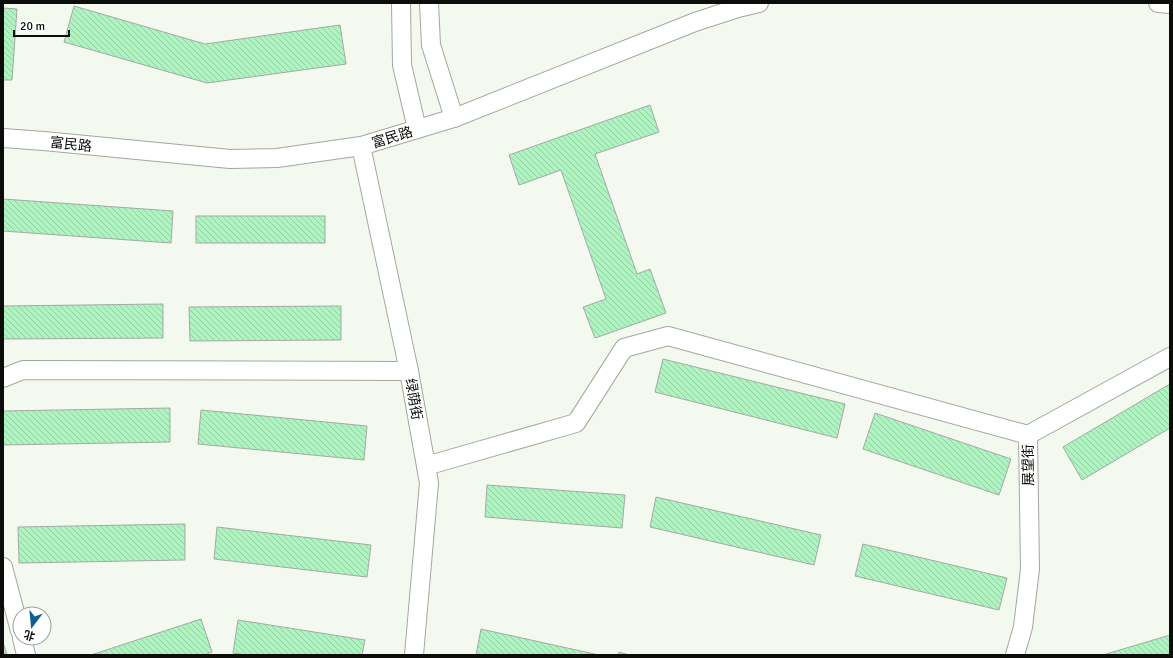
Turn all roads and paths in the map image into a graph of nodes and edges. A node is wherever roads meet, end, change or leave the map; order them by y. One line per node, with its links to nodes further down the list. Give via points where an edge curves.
1 (401, 3): 7 (street, via 402,65)
2 (429, 3): 6 (street, via 431,45)
3 (760, 3): 6 (street, 富民路, via 695,22)
4 (1158, 3): 5 (street)
5 (1170, 4)
6 (454, 118): 7 (street, 富民路)
7 (417, 129): 9 (street, 富民路)
8 (3, 138): 9 (street, 富民路, via 230,159 277,158)
9 (361, 146): 11 (street, 绿荫街)
10 (1170, 357): 13 (street, 展望街)
11 (409, 371): 12 (street, via 24,370); 14 (street, 绿荫街)
12 (3, 378)
13 (1028, 435): 14 (street, via 668,336 624,348 576,423); 18 (street, 展望街, via 1030,569 1023,627)
14 (426, 466): 17 (street, 绿荫街, via 429,483)
15 (3, 567): 16 (street)
16 (13, 606)
17 (414, 655)
18 (1015, 655)

